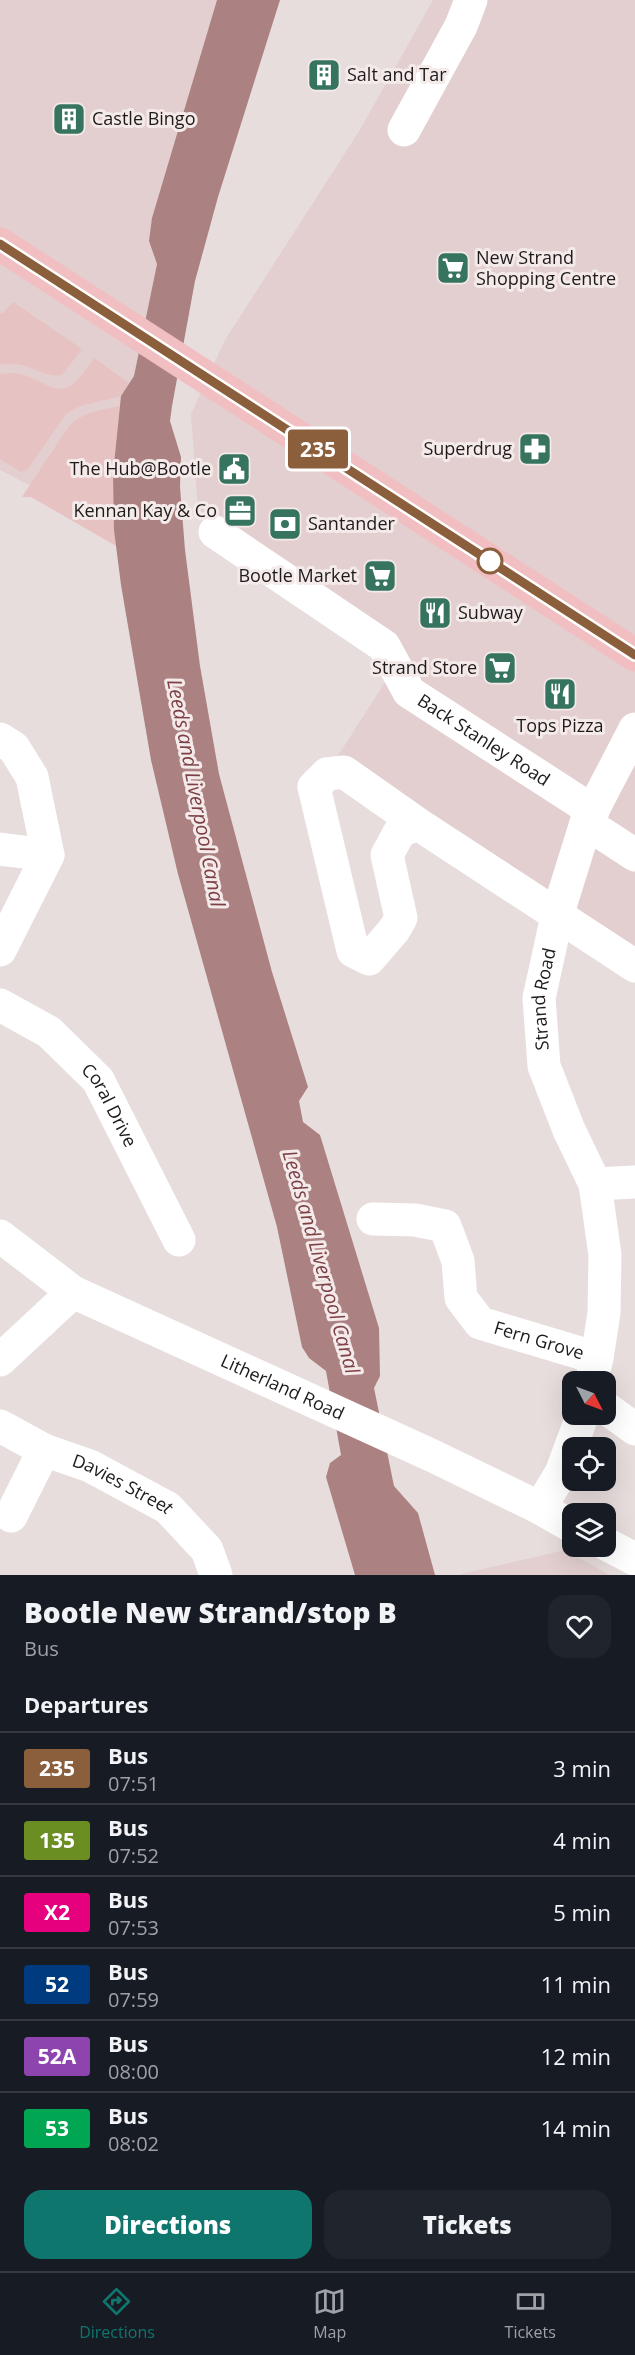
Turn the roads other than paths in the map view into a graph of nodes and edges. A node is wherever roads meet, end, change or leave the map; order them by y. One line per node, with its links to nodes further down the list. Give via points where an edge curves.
1 (471, 0): 2 (street, via 461,26)
2 (404, 129)
3 (0, 244): 5 (main road)
4 (215, 532): 8 (street, Back Stanley Road, via 384,646 409,692)
5 (635, 655)
6 (630, 737): 8 (street, Strand Road)
7 (0, 739): 11 (street, via 14,748 32,777)
8 (589, 817): 12 (street, Back Stanley Road); 13 (street, Strand Road)
9 (418, 825): 9 (street, via 344,772 327,774 314,787 353,951 369,959 401,918 387,855 400,831); 13 (street)
10 (0, 849): 11 (street)
11 (48, 855): 14 (street)
12 (635, 855)
13 (557, 916): 15 (street); 18 (street, Strand Road, via 539,998 544,1066)
14 (0, 950)
15 (635, 966)
16 (0, 1005): 21 (street, Coral Drive, via 49,1032 98,1080)
17 (635, 1182): 18 (street)
18 (595, 1184): 24 (street, Strand Road, via 605,1255 604,1313)
19 (372, 1219): 24 (street, Fern Grove, via 415,1220 445,1226 458,1261 462,1298 480,1323)
20 (0, 1236): 22 (street, Litherland Road)
21 (179, 1239)
22 (73, 1292): 23 (street); 30 (street, Litherland Road)
23 (0, 1360)
24 (594, 1370)
25 (616, 1415): 28 (street)
26 (579, 1425): 30 (street, via 561,1473)
27 (0, 1426): 29 (street, Davies Street)
28 (635, 1429)
29 (44, 1450): 31 (street); 35 (street, Davies Street, via 90,1466 168,1508 207,1550)
30 (540, 1508): 32 (street, Litherland Road)
31 (11, 1516)
32 (562, 1521)
33 (616, 1549): 34 (street)
34 (635, 1559)
35 (216, 1575)

